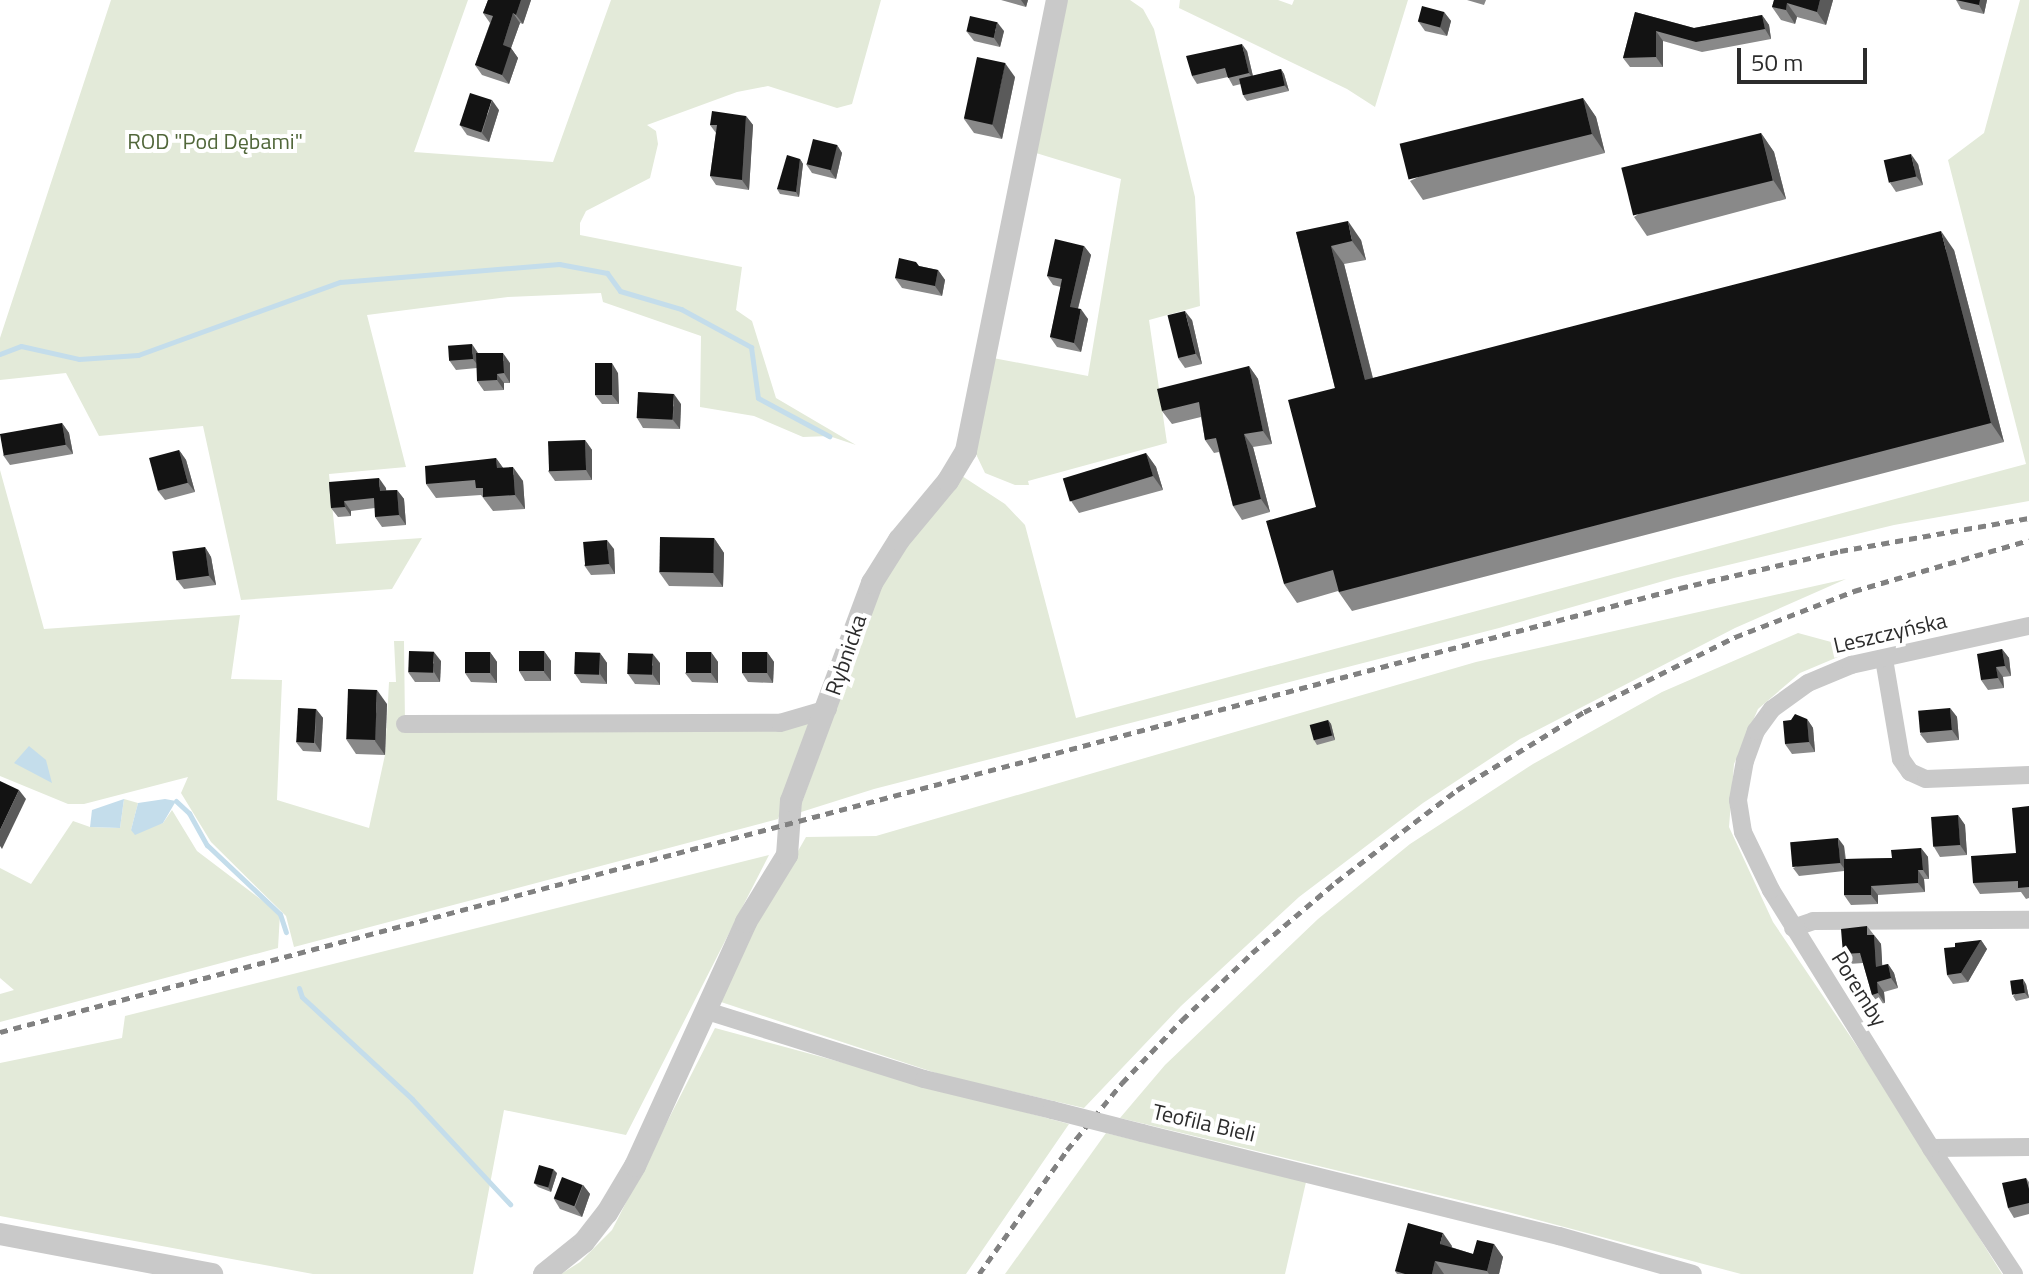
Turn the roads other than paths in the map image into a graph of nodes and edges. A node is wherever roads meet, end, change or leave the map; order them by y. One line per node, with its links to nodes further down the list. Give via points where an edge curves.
1 (1057, 0): 4 (street, Rybnicka, via 971,438 952,476 876,575)
2 (2029, 626): 3 (street, Leszczyńska)
3 (1884, 659): 6 (street, via 1901,759 1910,772 1926,779); 8 (street, Leszczyńska, via 1839,668 1797,689 1766,717 1749,748 1739,789 1740,822)
4 (828, 709): 5 (street, via 780,723); 9 (street, Rybnicka, via 791,801 787,855 746,922)
5 (405, 724)
6 (2029, 775)
7 (2029, 920): 8 (street, Poremby, via 1813,921)
8 (1793, 928): 12 (street, Poremby)
9 (707, 1011): 16 (street, Rybnicka, via 635,1166 607,1213 584,1242); 17 (street, Teofila Bieli, bridge, via 924,1079)
10 (1965, 1147): 11 (street); 12 (street); 13 (street)
11 (2029, 1147)
12 (1931, 1148): 13 (street, Poremby)
13 (1949, 1177): 18 (street, Poremby)
14 (0, 1234): 15 (street)
15 (212, 1274)
16 (544, 1274)
17 (1693, 1274)
18 (2014, 1274)

